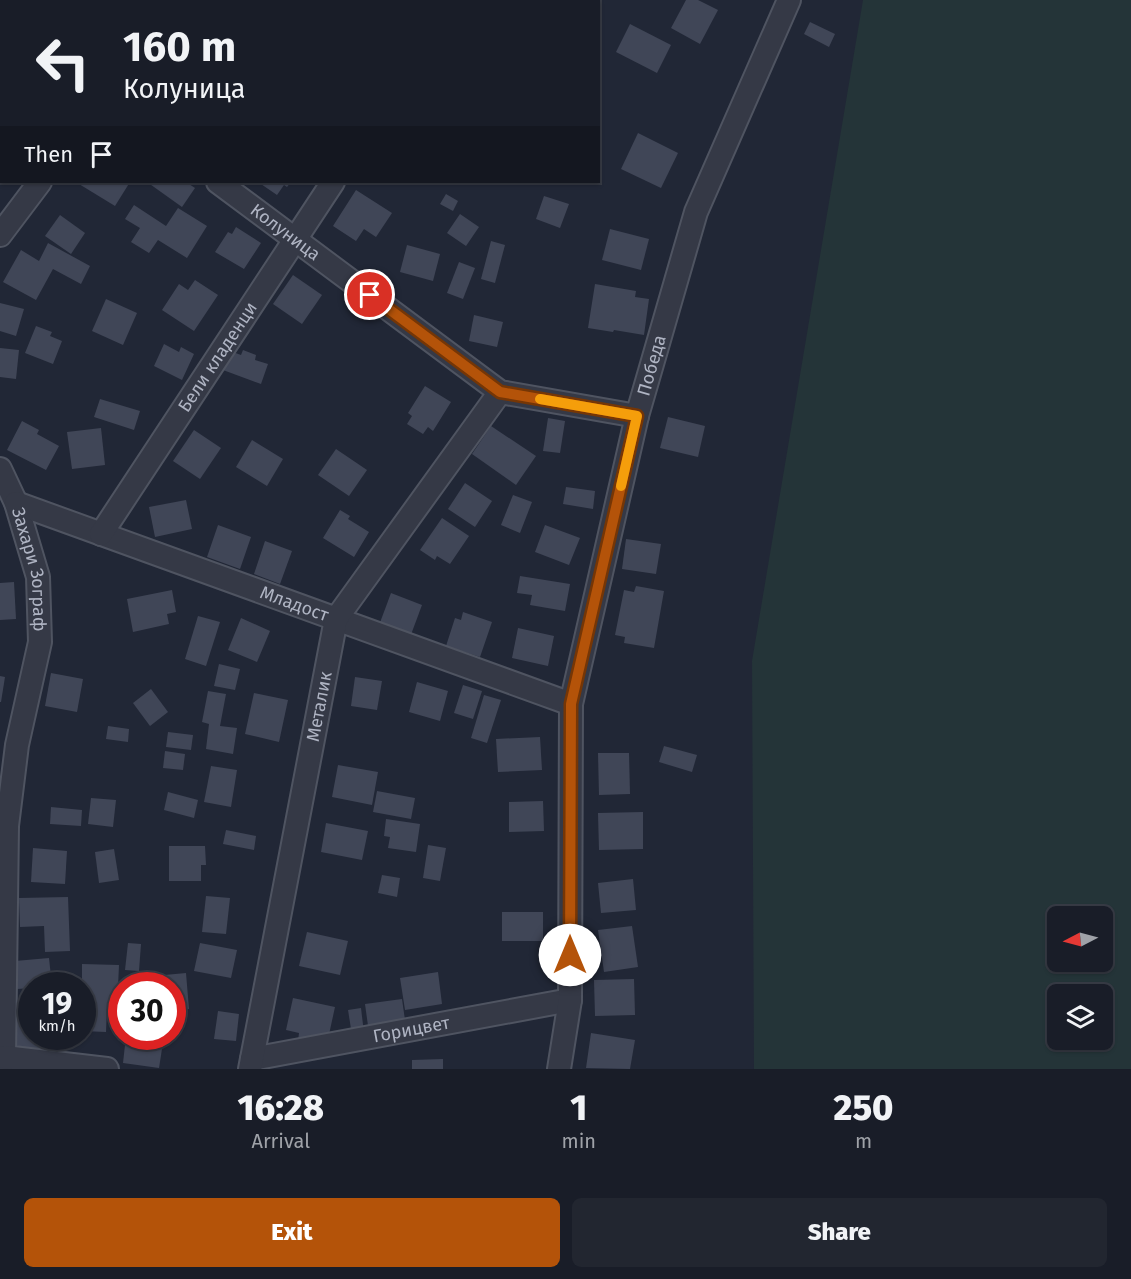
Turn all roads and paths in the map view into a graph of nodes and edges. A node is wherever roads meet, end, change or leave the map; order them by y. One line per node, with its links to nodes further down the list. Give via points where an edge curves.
1 (789, 0): 8 (street, Победа, via 696,212)
2 (39, 183): 5 (street)
3 (219, 183): 6 (street, Колуница)
4 (332, 183): 6 (street, Бели кладенци)
5 (0, 235)
6 (295, 239): 7 (street, Колуница); 11 (street, Бели кладенци)
7 (500, 392): 8 (street, Колуница); 12 (street, Металик)
8 (637, 416): 13 (street, Победа)
9 (0, 469): 10 (street, Захари Зограф)
10 (16, 503): 11 (street, Младост); 14 (street, Захари Зограф, via 38,577 40,642 17,745)
11 (101, 534): 12 (street, Младост)
12 (336, 619): 13 (street, Младост); 17 (street, Металик)
13 (571, 704): 15 (street, Победа)
14 (3, 888): 16 (street, Захари Зограф)
15 (570, 1000): 17 (street, Горицвет); 19 (street, Победа)
16 (3, 1063): 18 (street)
17 (251, 1064)
18 (107, 1069)
19 (559, 1069)

